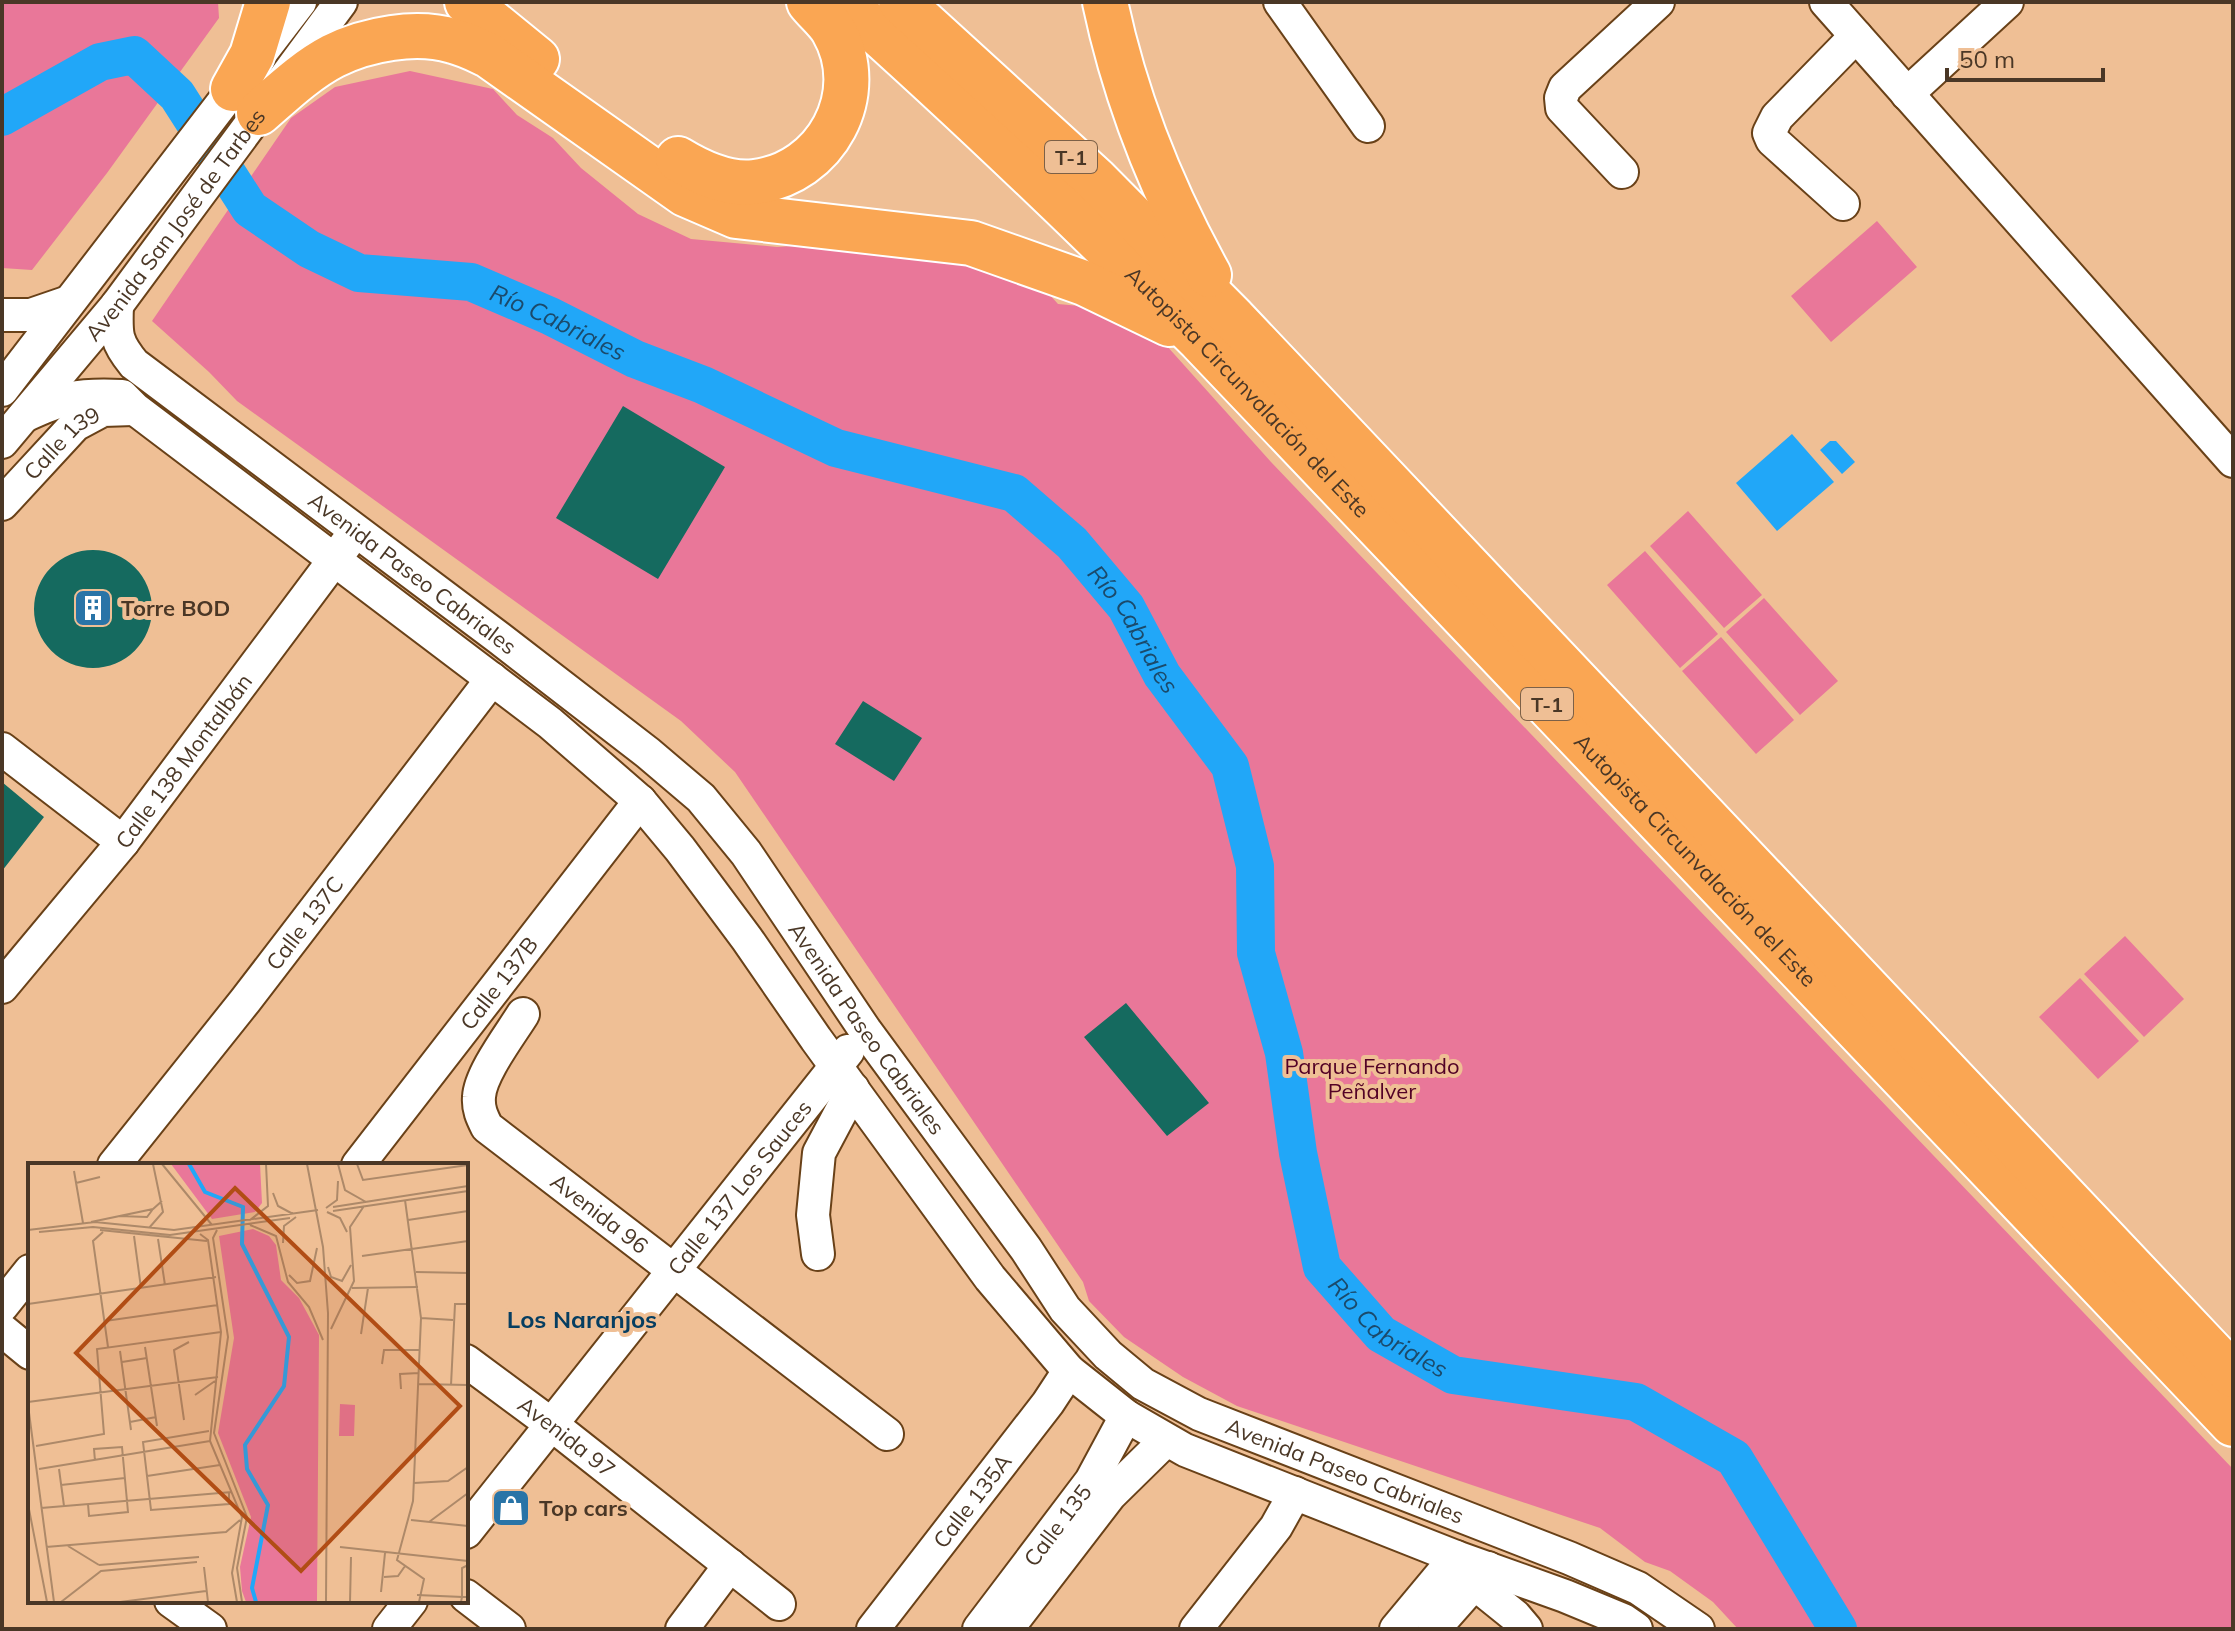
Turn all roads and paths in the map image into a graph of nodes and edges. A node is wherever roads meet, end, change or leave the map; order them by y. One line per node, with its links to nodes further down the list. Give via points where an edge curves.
1 (268, 2): 15 (highway, via 252,55)
2 (300, 2): 15 (street, Avenida San José de Tarbes)
3 (341, 2): 15 (street, Avenida San José de Tarbes)
4 (467, 2): 5 (highway, via 656,147 720,180 753,183 786,174 814,156 835,130 845,102 846,66 833,30)
5 (809, 2)
6 (843, 2): 22 (highway, Autopista Circunvalación del Este / T-1, via 1043,185)
7 (901, 2): 22 (highway, Autopista Circunvalación del Este / T-1, via 1095,179)
8 (1105, 2): 22 (highway, via 1147,142 1194,248)
9 (1280, 2): 16 (street)
10 (1658, 2): 17 (street, via 1565,88 1561,98 1562,108)
11 (1826, 2): 13 (street)
12 (2007, 2): 14 (street)
13 (1856, 36): 14 (street); 18 (street, via 1777,117 1769,133)
14 (1907, 94): 27 (street)
15 (246, 101): 19 (street, Avenida San José de Tarbes); 20 (street, Avenida San José de Tarbes); 22 (highway, via 295,82 332,57 367,43 410,36 452,40 488,55 685,194 736,216 971,243)
16 (1368, 126)
17 (1622, 172)
18 (1843, 204)
19 (66, 303): 21 (street, via 31,315); 23 (street, Avenida San José de Tarbes)
20 (117, 305): 25 (street, Avenida San José de Tarbes); 29 (street, Avenida Paseo Cabriales, via 120,347 134,364)
21 (2, 315)
22 (1217, 330): 49 (highway, Autopista Circunvalación del Este / T-1); 52 (highway, Autopista Circunvalación del Este / T-1)
23 (2, 390)
24 (135, 409): 25 (street, Avenida Paseo Cabriales, via 122,396 93,394 64,398); 28 (street, Calle 139, via 103,410 75,425); 30 (street, Avenida Paseo Cabriales)
25 (24, 416): 26 (street, Avenida San José de Tarbes)
26 (2, 442)
27 (2233, 461)
28 (2, 504)
29 (358, 530): 30 (street, Calle 138 Montalbán); 37 (street, Avenida Paseo Cabriales, via 701,798 746,853)
30 (333, 560): 31 (street, Avenida Paseo Cabriales); 34 (street, Calle 138 Montalbán)
31 (492, 679): 33 (street, Avenida Paseo Cabriales); 39 (street, Calle 137C)
32 (2, 749): 34 (street)
33 (640, 801): 38 (street, Avenida Paseo Cabriales); 40 (street, Calle 137B)
34 (123, 842): 35 (street, Calle 138 Montalbán)
35 (6, 973)
36 (523, 1014): 42 (street, Avenida 96, via 479,1094 479,1113 487,1127)
37 (865, 1030): 38 (street, Calle 137 Los Sauces); 76 (street, Avenida Paseo Cabriales, via 1065,1309 1143,1384 1258,1439 1638,1588)
38 (844, 1078): 41 (street, via 819,1153 813,1215); 42 (street, Calle 137 Los Sauces); 48 (street, Avenida Paseo Cabriales, via 990,1278)
39 (116, 1163)
40 (360, 1163)
41 (818, 1254)
42 (674, 1270): 51 (street, Calle 137 Los Sauces); 53 (street, Avenida 96)
43 (28, 1274): 44 (street)
44 (2, 1306)
45 (2, 1330): 46 (street)
46 (28, 1351)
47 (468, 1362): 51 (street, Avenida 97)
48 (1069, 1371): 50 (street, Avenida Paseo Cabriales); 68 (street, Calle 135A)
49 (2233, 1375)
50 (1126, 1416): 54 (street, Avenida Paseo Cabriales); 69 (street, Calle 135, via 1091,1481)
51 (551, 1424): 56 (street, Calle 137 Los Sauces); 58 (street, Avenida 97)
52 (2233, 1424)
53 (887, 1434)
54 (1165, 1441): 55 (street, Avenida Paseo Cabriales); 70 (street, Calle 135, via 1110,1495)
55 (1295, 1493): 57 (street, Avenida Paseo Cabriales); 71 (street, via 1276,1527)
56 (468, 1529)
57 (1456, 1557): 59 (street, Avenida Paseo Cabriales); 72 (street)
58 (730, 1565): 63 (street, Avenida 97); 67 (street)
59 (1481, 1576): 73 (street); 74 (street); 75 (street, Avenida Paseo Cabriales, via 1565,1596)
60 (468, 1598): 66 (street)
61 (174, 1603): 64 (street)
62 (409, 1603): 65 (street)
63 (779, 1604)
64 (210, 1629)
65 (389, 1629)
66 (509, 1629)
67 (682, 1629)
68 (873, 1629)
69 (979, 1629)
70 (1007, 1629)
71 (1196, 1629)
72 (1396, 1629)
73 (1434, 1629)
74 (1526, 1629)
75 (1636, 1629)
76 (1698, 1629)

